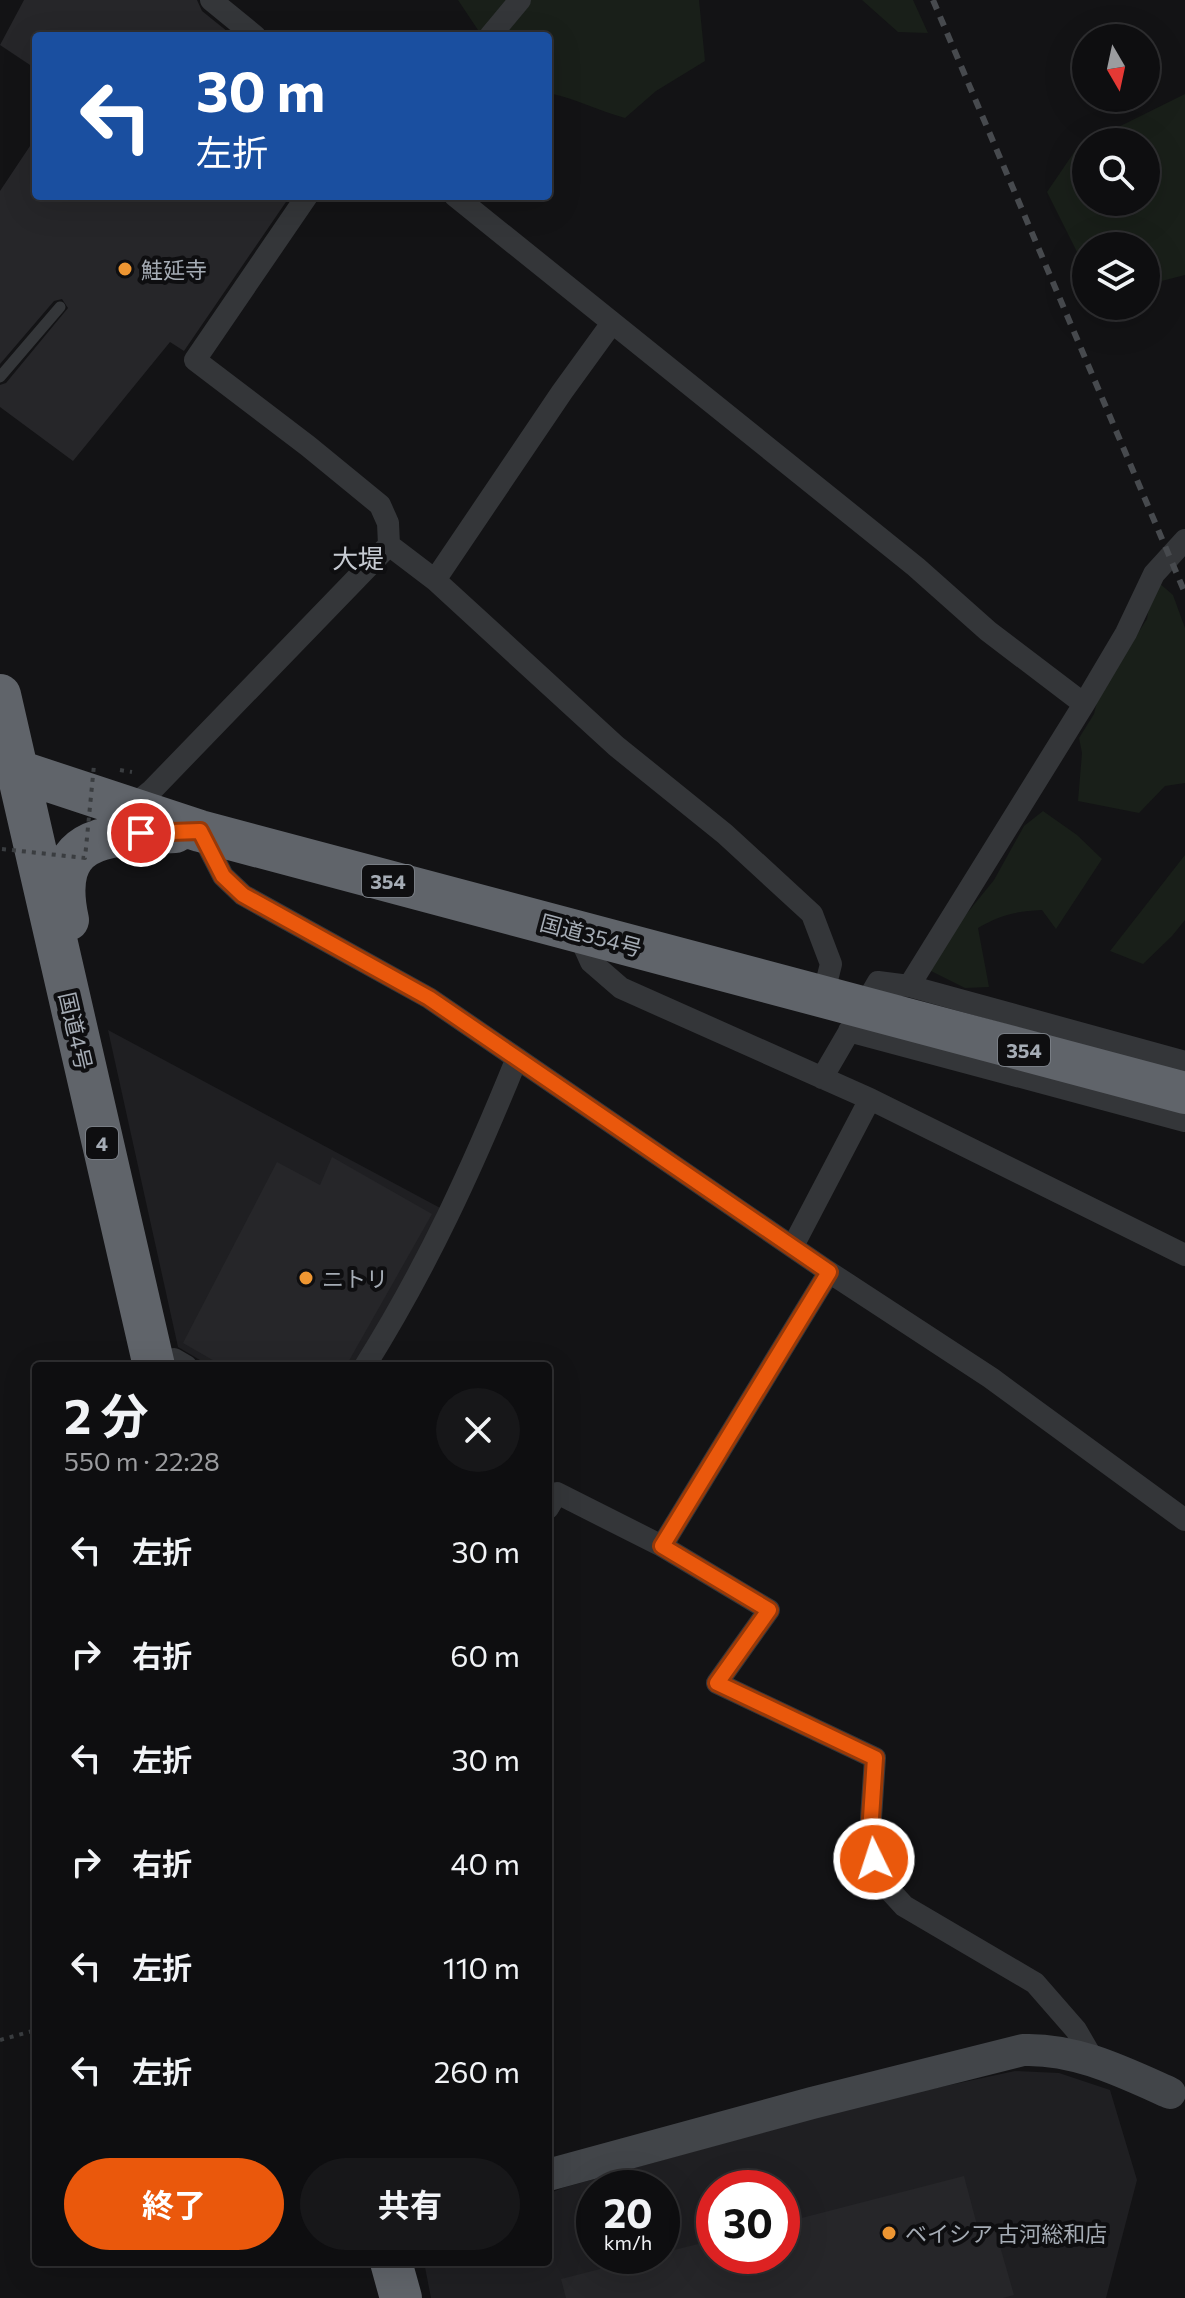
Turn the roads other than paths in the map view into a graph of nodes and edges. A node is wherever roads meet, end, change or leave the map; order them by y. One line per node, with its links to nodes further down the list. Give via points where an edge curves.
1 (211, 0): 3 (street)
2 (520, 0): 4 (street)
3 (250, 32)
4 (493, 32)
5 (304, 200): 11 (street, via 195,360 380,505)
6 (460, 200): 8 (street)
7 (60, 307): 9 (lane)
8 (612, 323): 12 (street); 14 (street)
9 (0, 377)
10 (1185, 540): 14 (street, via 1154,574)
11 (389, 545): 12 (street); 16 (street)
12 (435, 580): 20 (street, via 616,746 725,834 812,914 831,964)
13 (0, 695): 15 (highway, 国道4号 / 4)
14 (1084, 704): 19 (street)
15 (9, 768): 16 (highway, 国道354号 / 354); 21 (highway, 国道4号 / 4)
16 (130, 808): 17 (highway, 国道354号 / 354)
17 (200, 831): 18 (highway, 国道354号 / 354); 21 (highway, via 111,836 83,846 74,856 65,885 79,968); 23 (street, via 223,876 243,895 429,998)
18 (577, 931): 20 (highway, 国道354号 / 354); 25 (street, via 591,962 621,988)
19 (909, 986): 22 (street, via 878,982); 24 (street)
20 (823, 996): 22 (highway, 国道354号 / 354)
21 (72, 1012): 32 (highway, 国道4号 / 4)
22 (856, 1019): 25 (street); 26 (highway, 国道354号 / 354); 28 (street)
23 (517, 1058): 29 (street); 33 (street, via 444,1227)
24 (1185, 1062)
25 (822, 1078): 27 (street)
26 (1185, 1093)
27 (870, 1099): 29 (street); 30 (street)
28 (1185, 1121)
29 (793, 1246): 31 (street)
30 (1185, 1255)
31 (829, 1272): 35 (street, via 991,1378); 36 (street)
32 (164, 1362)
33 (367, 1362)
34 (552, 1501): 36 (street, via 557,1493)
35 (1185, 1520)
36 (662, 1546): 37 (street, via 769,1610 717,1683 875,1758 871,1818 874,1859 883,1883 904,1906 1035,1983 1076,2030)
37 (1094, 2061): 38 (street); 39 (street, via 1045,2049 1023,2050)
38 (1177, 2096)
39 (552, 2174)
40 (392, 2266): 41 (highway)
41 (401, 2298)

